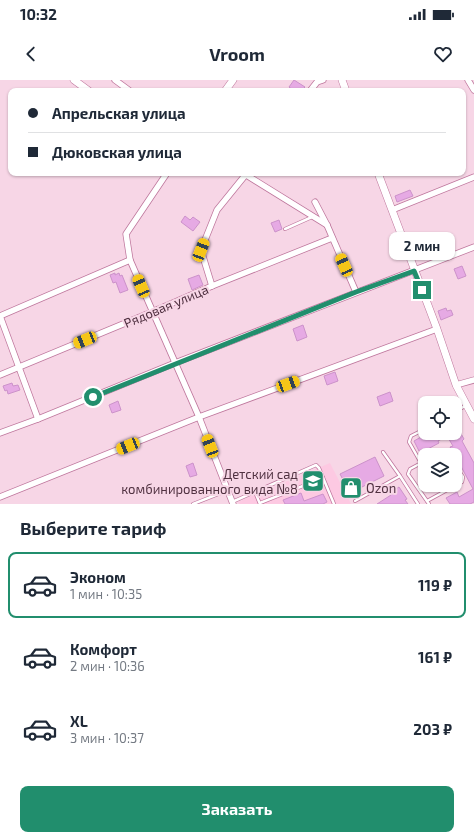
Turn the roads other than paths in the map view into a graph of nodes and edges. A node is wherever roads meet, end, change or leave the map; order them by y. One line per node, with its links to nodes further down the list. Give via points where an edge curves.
1 (74, 80): 5 (street)
2 (115, 80): 6 (street)
3 (322, 80): 7 (street)
4 (468, 80): 8 (street)
5 (85, 88)
6 (126, 88)
7 (312, 88)
8 (474, 90)
9 (165, 176): 21 (street, via 126,234)
10 (243, 176): 23 (street, via 217,210 201,250)
11 (248, 176): 16 (street)
12 (379, 176): 15 (street)
13 (474, 177): 15 (street)
14 (315, 202): 17 (street)
15 (392, 210): 22 (street)
16 (312, 216): 17 (street); 18 (lane)
17 (327, 225): 19 (street)
18 (285, 229)
19 (332, 238): 23 (street, Рядовая улица); 24 (street)
20 (474, 247): 22 (street)
21 (130, 260): 25 (street); 26 (street)
22 (414, 271): 24 (street); 27 (street)
23 (212, 286): 25 (street, Рядовая улица)
24 (356, 292): 28 (street)
25 (152, 312): 28 (street); 29 (street, Рядовая улица)
26 (0, 316): 29 (street)
27 (437, 329): 32 (street); 35 (street)
28 (175, 363): 35 (street); 36 (street)
29 (19, 367): 30 (street, Рядовая улица); 36 (street)
30 (0, 375)
31 (474, 380): 32 (street)
32 (456, 385): 33 (street)
33 (467, 405): 34 (lane); 37 (street)
34 (462, 408)
35 (199, 417): 46 (street); 50 (street)
36 (38, 419): 39 (street)
37 (474, 419)
38 (418, 432): 41 (lane, via 411,436 408,442)
39 (0, 433)
40 (383, 452): 43 (lane)
41 (418, 458)
42 (418, 465): 45 (lane, via 410,469 408,474)
43 (400, 476): 51 (lane); 57 (lane)
44 (323, 478): 47 (lane, via 316,465); 55 (lane); 56 (lane)
45 (418, 488)
46 (226, 491): 52 (street); 54 (lane)
47 (255, 492): 52 (lane); 55 (lane)
48 (420, 492): 53 (lane)
49 (446, 492): 53 (lane)
50 (0, 497)
51 (355, 501)
52 (232, 503)
53 (428, 503)
54 (193, 504)
55 (260, 504)
56 (334, 504)
57 (418, 504)

